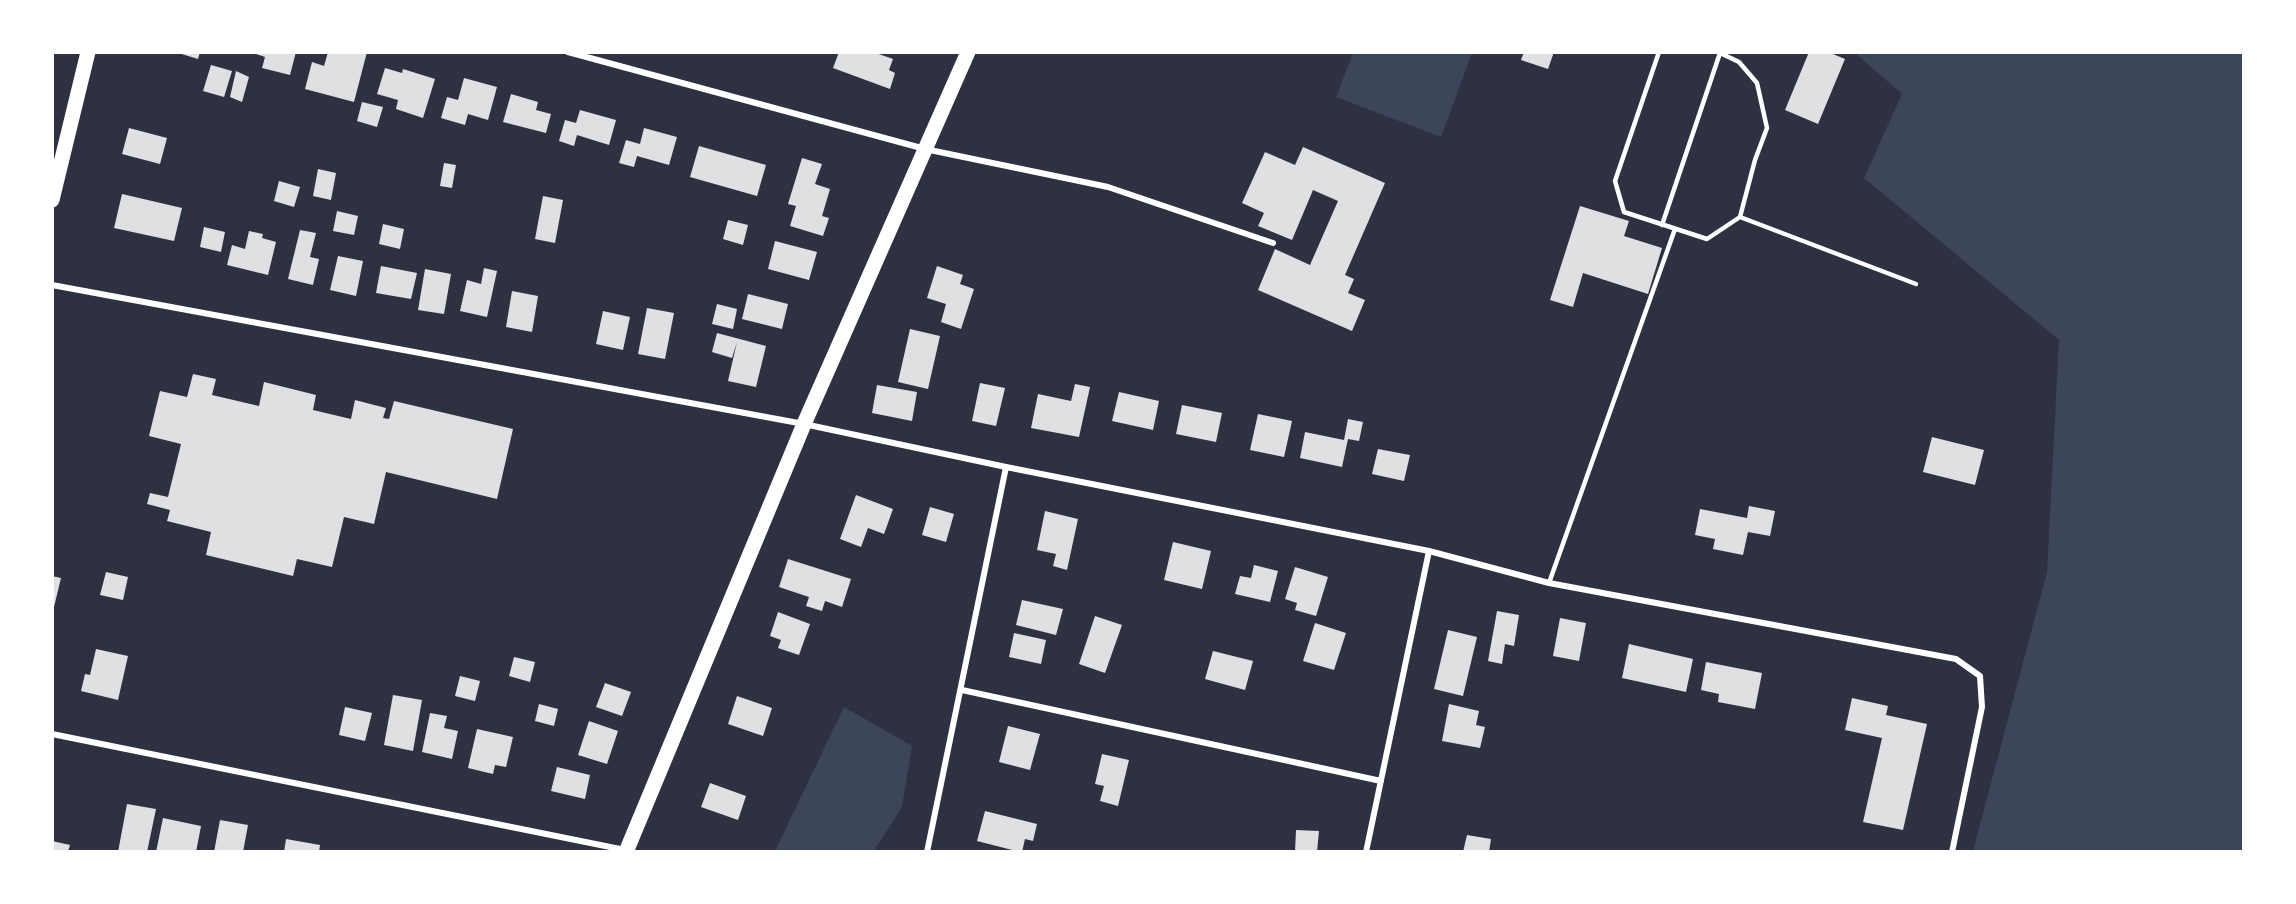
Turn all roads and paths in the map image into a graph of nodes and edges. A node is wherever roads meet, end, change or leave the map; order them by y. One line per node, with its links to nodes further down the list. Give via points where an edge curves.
1 (88, 52): 7 (main road)
2 (568, 52): 6 (street)
3 (968, 52): 6 (main road)
4 (1659, 52): 9 (lane, via 1615,181 1624,212)
5 (1719, 53): 8 (lane, via 1739,62 1757,83 1767,128); 9 (lane)
6 (925, 149): 11 (street, via 1108,187); 14 (main road)
7 (52, 200)
8 (1740, 217): 10 (lane, via 1707,239); 12 (lane)
9 (1662, 225): 10 (lane)
10 (1675, 229): 17 (lane)
11 (1273, 243)
12 (1916, 284)
13 (52, 285): 14 (street)
14 (804, 424): 15 (street); 21 (main road)
15 (1005, 467): 16 (street); 18 (street)
16 (1429, 551): 17 (street); 20 (street)
17 (1549, 583): 24 (street, via 1956,659 1980,676 1982,707)
18 (962, 690): 20 (street); 22 (street)
19 (52, 734): 21 (street)
20 (1381, 781): 23 (street)
21 (627, 851)
22 (927, 852)
23 (1366, 852)
24 (1952, 852)

